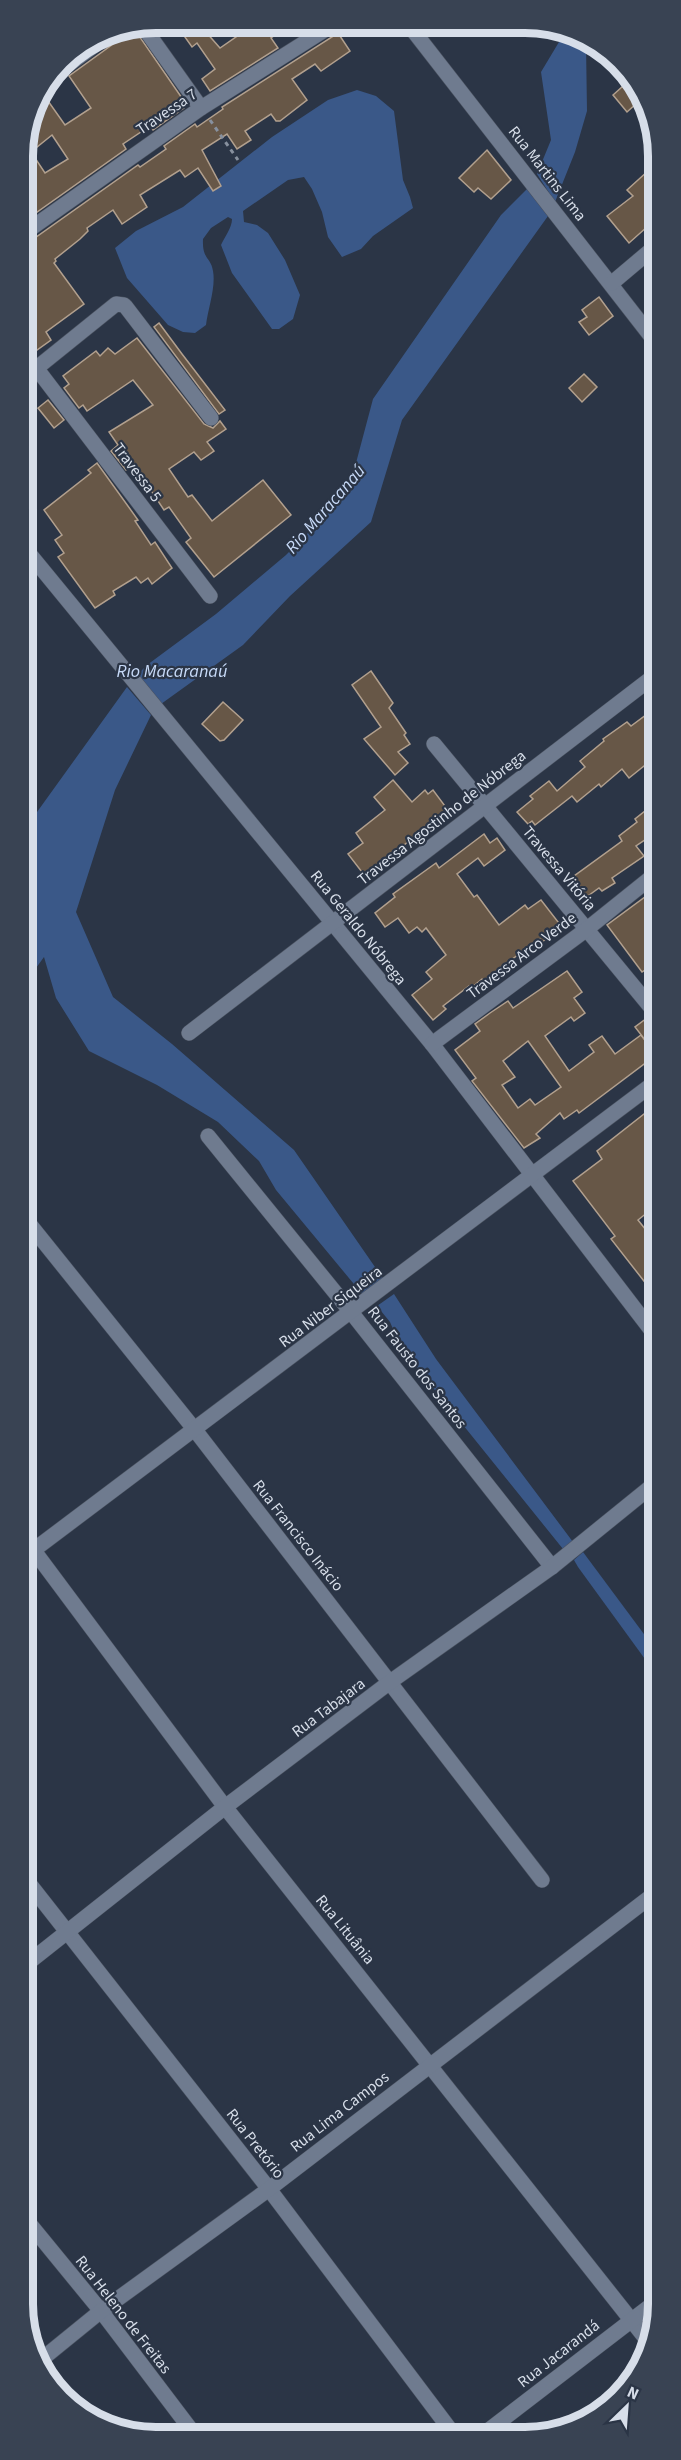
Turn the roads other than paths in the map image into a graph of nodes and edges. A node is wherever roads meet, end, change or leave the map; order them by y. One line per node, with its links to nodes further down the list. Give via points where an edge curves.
1 (148, 33): 4 (street)
2 (320, 33): 4 (street, Travessa 7)
3 (415, 33): 7 (street, Rua Martins Lima)
4 (201, 108): 5 (street, Travessa 7)
5 (33, 227)
6 (648, 253): 7 (street)
7 (612, 283): 8 (street, Rua Martins Lima)
8 (648, 332)
9 (37, 369): 10 (street); 11 (street, via 116,304 124,304); 13 (street, Travessa 5)
10 (33, 372)
11 (211, 418)
12 (33, 558): 18 (street, Rua Geraldo Nóbrega)
13 (210, 596)
14 (648, 683): 16 (street, Travessa Agostinho de Nóbrega)
15 (434, 744): 16 (street, Travessa Vitória)
16 (484, 806): 18 (street, Travessa Agostinho de Nóbrega); 19 (street, Travessa Vitória)
17 (648, 880): 19 (street, Travessa Arco Verde)
18 (332, 923): 21 (street, Travessa Agostinho de Nóbrega); 22 (street, Rua Geraldo Nóbrega)
19 (586, 929): 20 (street, Travessa Vitória); 22 (street, Travessa Arco Verde)
20 (648, 1004)
21 (189, 1033)
22 (432, 1044): 25 (street, Rua Geraldo Nóbrega)
23 (648, 1088): 25 (street, Rua Niber Siqueira)
24 (208, 1136): 27 (street, Rua Fausto dos Santos)
25 (533, 1175): 27 (street, Rua Niber Siqueira); 28 (street, Rua Geraldo Nóbrega)
26 (33, 1228): 29 (street, Rua Francisco Inácio)
27 (351, 1312): 29 (street, Rua Niber Siqueira); 33 (street, Rua Fausto dos Santos)
28 (648, 1326)
29 (195, 1431): 31 (street, Rua Niber Siqueira); 34 (street, Rua Francisco Inácio)
30 (648, 1489): 33 (street, Rua Tabajara)
31 (33, 1551)
32 (33, 1559): 35 (street, Rua Lituânia)
33 (552, 1567): 34 (street, Rua Tabajara)
34 (390, 1682): 35 (street, Rua Tabajara); 36 (street, Rua Francisco Inácio)
35 (225, 1807): 39 (street, Rua Tabajara); 41 (street, Rua Lituânia)
36 (542, 1880)
37 (33, 1888): 39 (street, Rua Pretório)
38 (648, 1899): 41 (street, Rua Lima Campos)
39 (66, 1930): 40 (street, Rua Tabajara); 42 (street, Rua Pretório)
40 (33, 1958)
41 (430, 2064): 42 (street, Rua Lima Campos); 46 (street, Rua Lituânia)
42 (268, 2189): 45 (street, Rua Lima Campos); 50 (street, Rua Pretório)
43 (33, 2228): 45 (street, Rua Heleno de Freitas)
44 (648, 2307): 46 (street, Rua Jacarandá)
45 (101, 2311): 48 (street, Rua Lima Campos); 49 (street, Rua Heleno de Freitas)
46 (631, 2320): 47 (street, Rua Lituânia); 51 (street, Rua Jacarandá)
47 (644, 2336)
48 (45, 2356)
49 (189, 2427)
50 (448, 2427)
51 (493, 2427)

